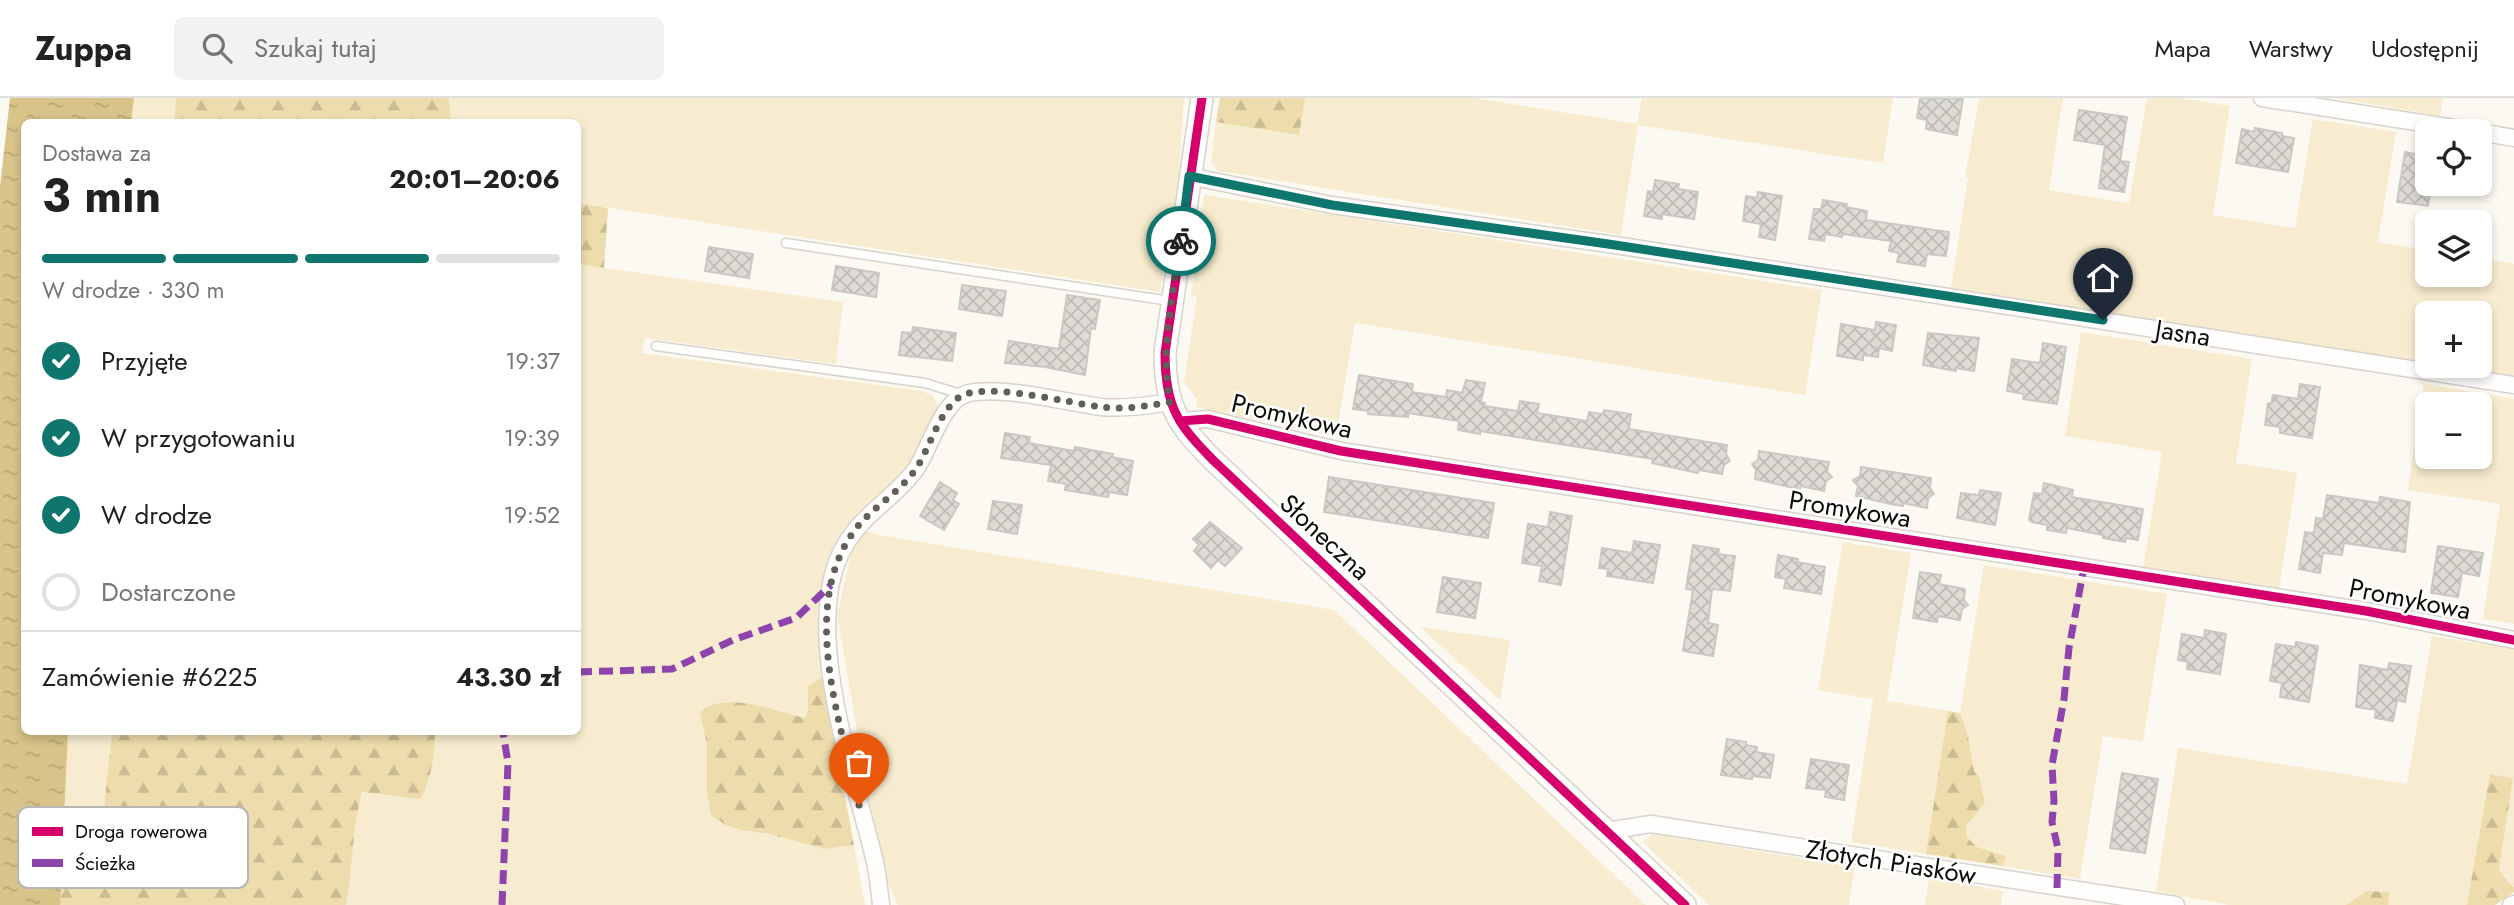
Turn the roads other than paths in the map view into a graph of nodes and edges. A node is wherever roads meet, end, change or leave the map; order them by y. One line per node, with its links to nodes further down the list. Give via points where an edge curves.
1 (1202, 98): 6 (street, Słoneczna)
2 (2262, 98): 3 (street)
3 (2415, 122)
4 (2492, 134): 5 (street)
5 (2514, 138)
6 (1189, 176): 8 (street, Słoneczna); 10 (street, Jasna, via 1332,205)
7 (786, 243): 8 (lane)
8 (1172, 301): 12 (street, Słoneczna, via 1165,378)
9 (656, 346): 11 (lane, via 925,383)
10 (2514, 385)
11 (964, 395): 12 (street, Promykowa, via 993,392); 15 (street, via 945,413 906,481 861,521 843,549 831,585 830,677 875,860)
12 (1175, 412): 13 (street, Promykowa, via 1341,451 2366,611); 14 (street, Słoneczna, via 1198,446)
13 (2514, 640)
14 (1606, 831): 16 (street, Słoneczna); 17 (street, Złotych Piasków, via 1651,824)
15 (881, 905)
16 (1685, 905)
17 (2176, 905)

